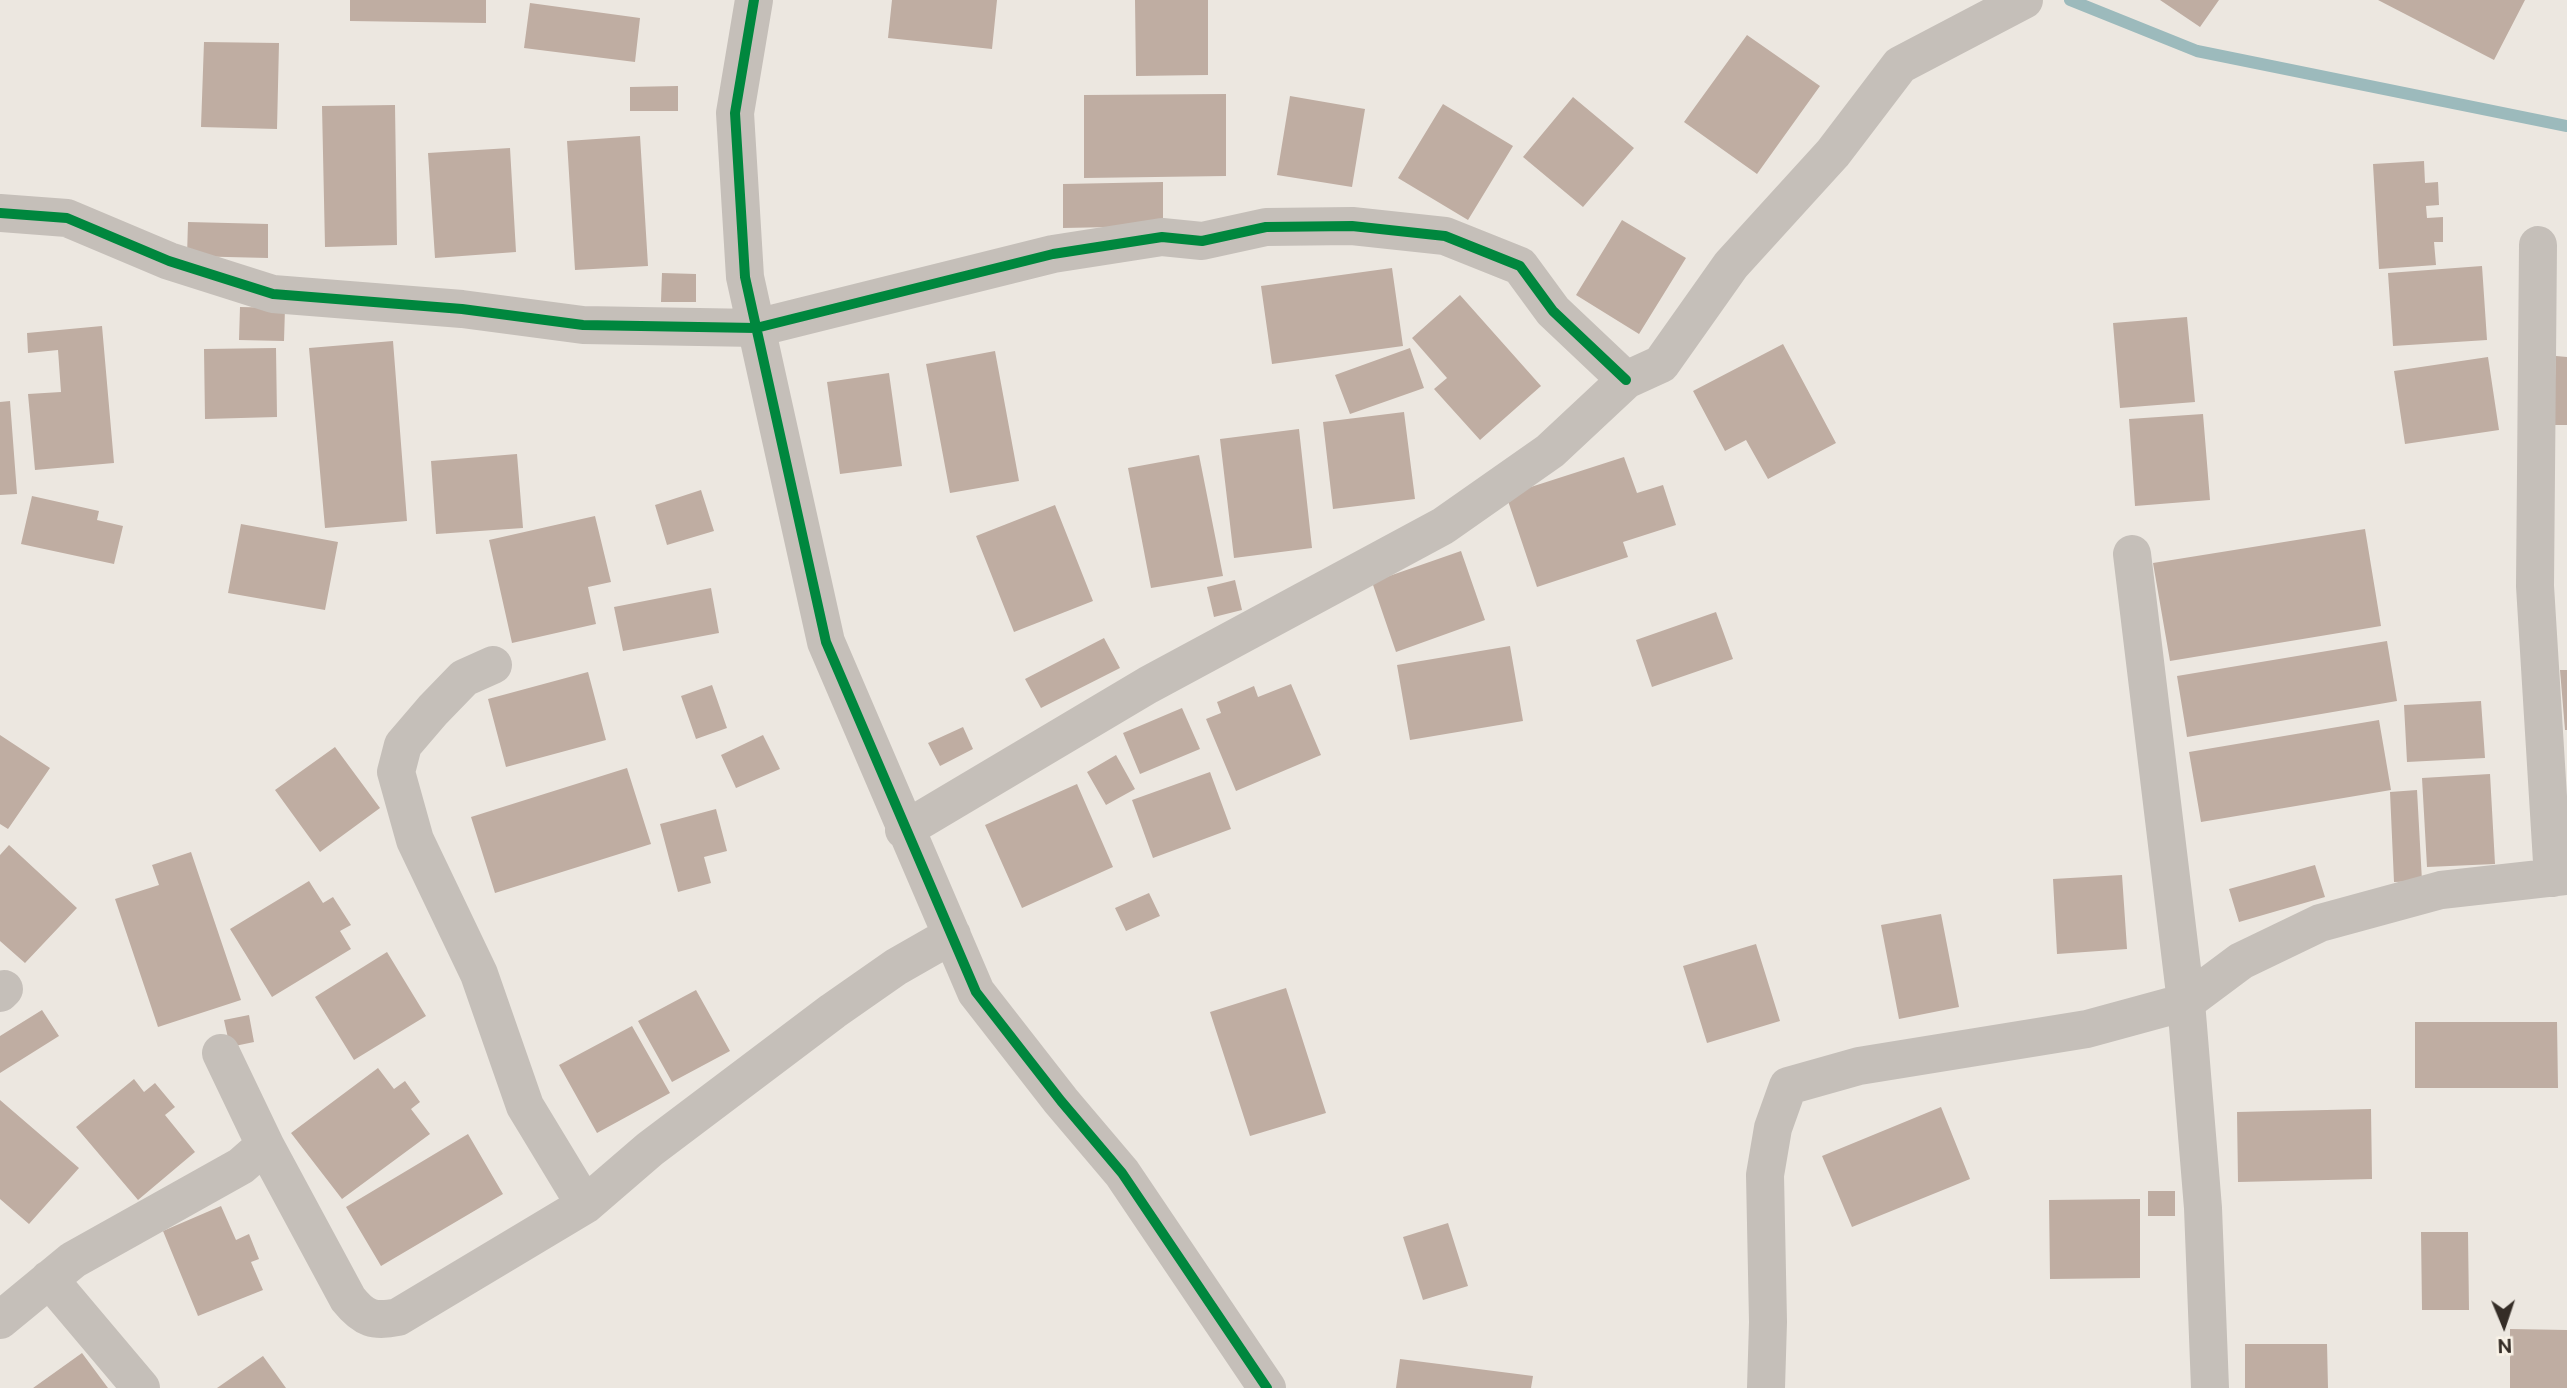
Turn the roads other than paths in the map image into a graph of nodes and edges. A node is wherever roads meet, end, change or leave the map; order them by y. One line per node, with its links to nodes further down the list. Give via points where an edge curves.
1 (754, 0): 5 (street, via 736,113 745,277)
2 (2024, 0): 6 (street, via 1900,65 1833,153 1731,265 1661,363)
3 (0, 213): 5 (street, via 67,218 169,261 273,294 462,309 583,325)
4 (2538, 244): 10 (street, via 2535,586)
5 (756, 328): 6 (street, via 1053,254 1162,237 1202,241 1266,228 1352,226 1445,236 1520,265 1553,311); 9 (street, via 826,642)
6 (1626, 380): 9 (street, via 1550,451 1443,526 1148,685)
7 (2132, 554): 12 (street)
8 (494, 665): 15 (street, via 464,678 433,710 402,745 396,772 415,840 479,974 525,1106)
9 (904, 830): 11 (street)
10 (2560, 877): 12 (street, via 2441,890 2320,923 2241,961)
11 (952, 935): 15 (street, via 833,1011 650,1149); 19 (street, via 976,992 1122,1173)
12 (2186, 1002): 20 (street, via 2087,1029 1859,1066 1788,1086 1773,1128 1765,1175); 21 (street, via 2203,1208)
13 (221, 1053): 14 (street)
14 (265, 1145): 15 (street, via 348,1299 360,1313 376,1321 398,1317); 16 (street, via 242,1166 153,1213)
15 (585, 1205)
16 (49, 1279): 17 (street); 18 (street)
17 (0, 1320)
18 (141, 1388)
19 (1268, 1388)
20 (1766, 1388)
21 (2210, 1388)

